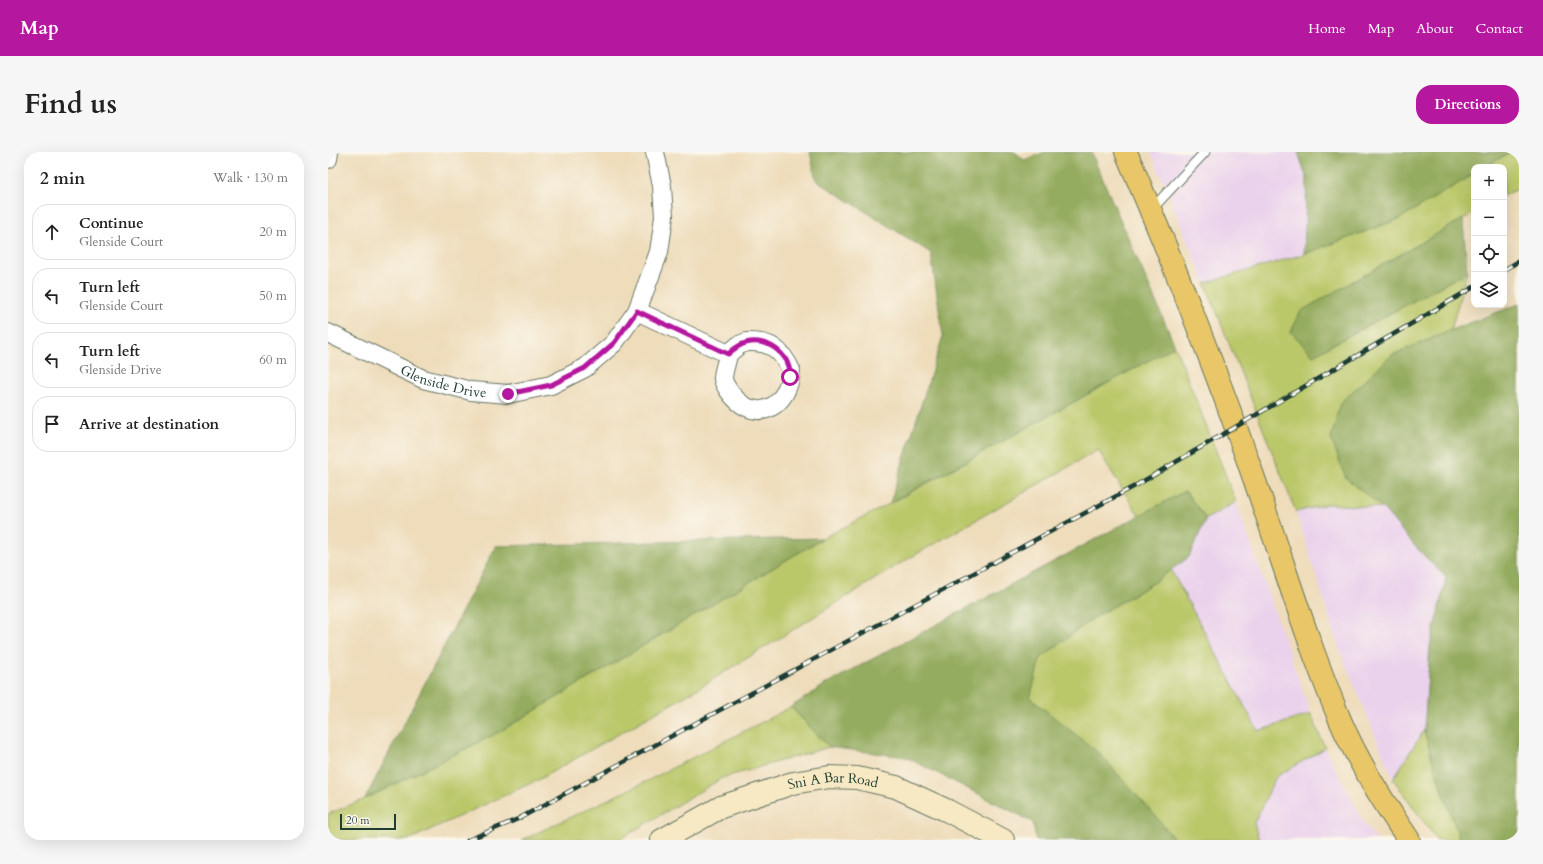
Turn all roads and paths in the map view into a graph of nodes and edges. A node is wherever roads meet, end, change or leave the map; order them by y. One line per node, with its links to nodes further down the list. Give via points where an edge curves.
1 (329, 152): 5 (street)
2 (655, 152): 7 (street, Glenside Drive, via 662,186 664,217 659,252)
3 (1126, 152): 6 (highway)
4 (1205, 152): 6 (lane)
5 (328, 159)
6 (1151, 210): 12 (highway, via 1229,406 1307,636 1340,721 1377,791)
7 (637, 311): 8 (street, Glenside Drive, via 614,343 585,368 551,385 508,394 471,391 423,379); 9 (street)
8 (328, 333)
9 (728, 354)
10 (662, 840): 11 (street, Sni A Bar Road, via 721,807 793,783 829,777 857,778 896,787)
11 (1003, 840)
12 (1409, 840)

